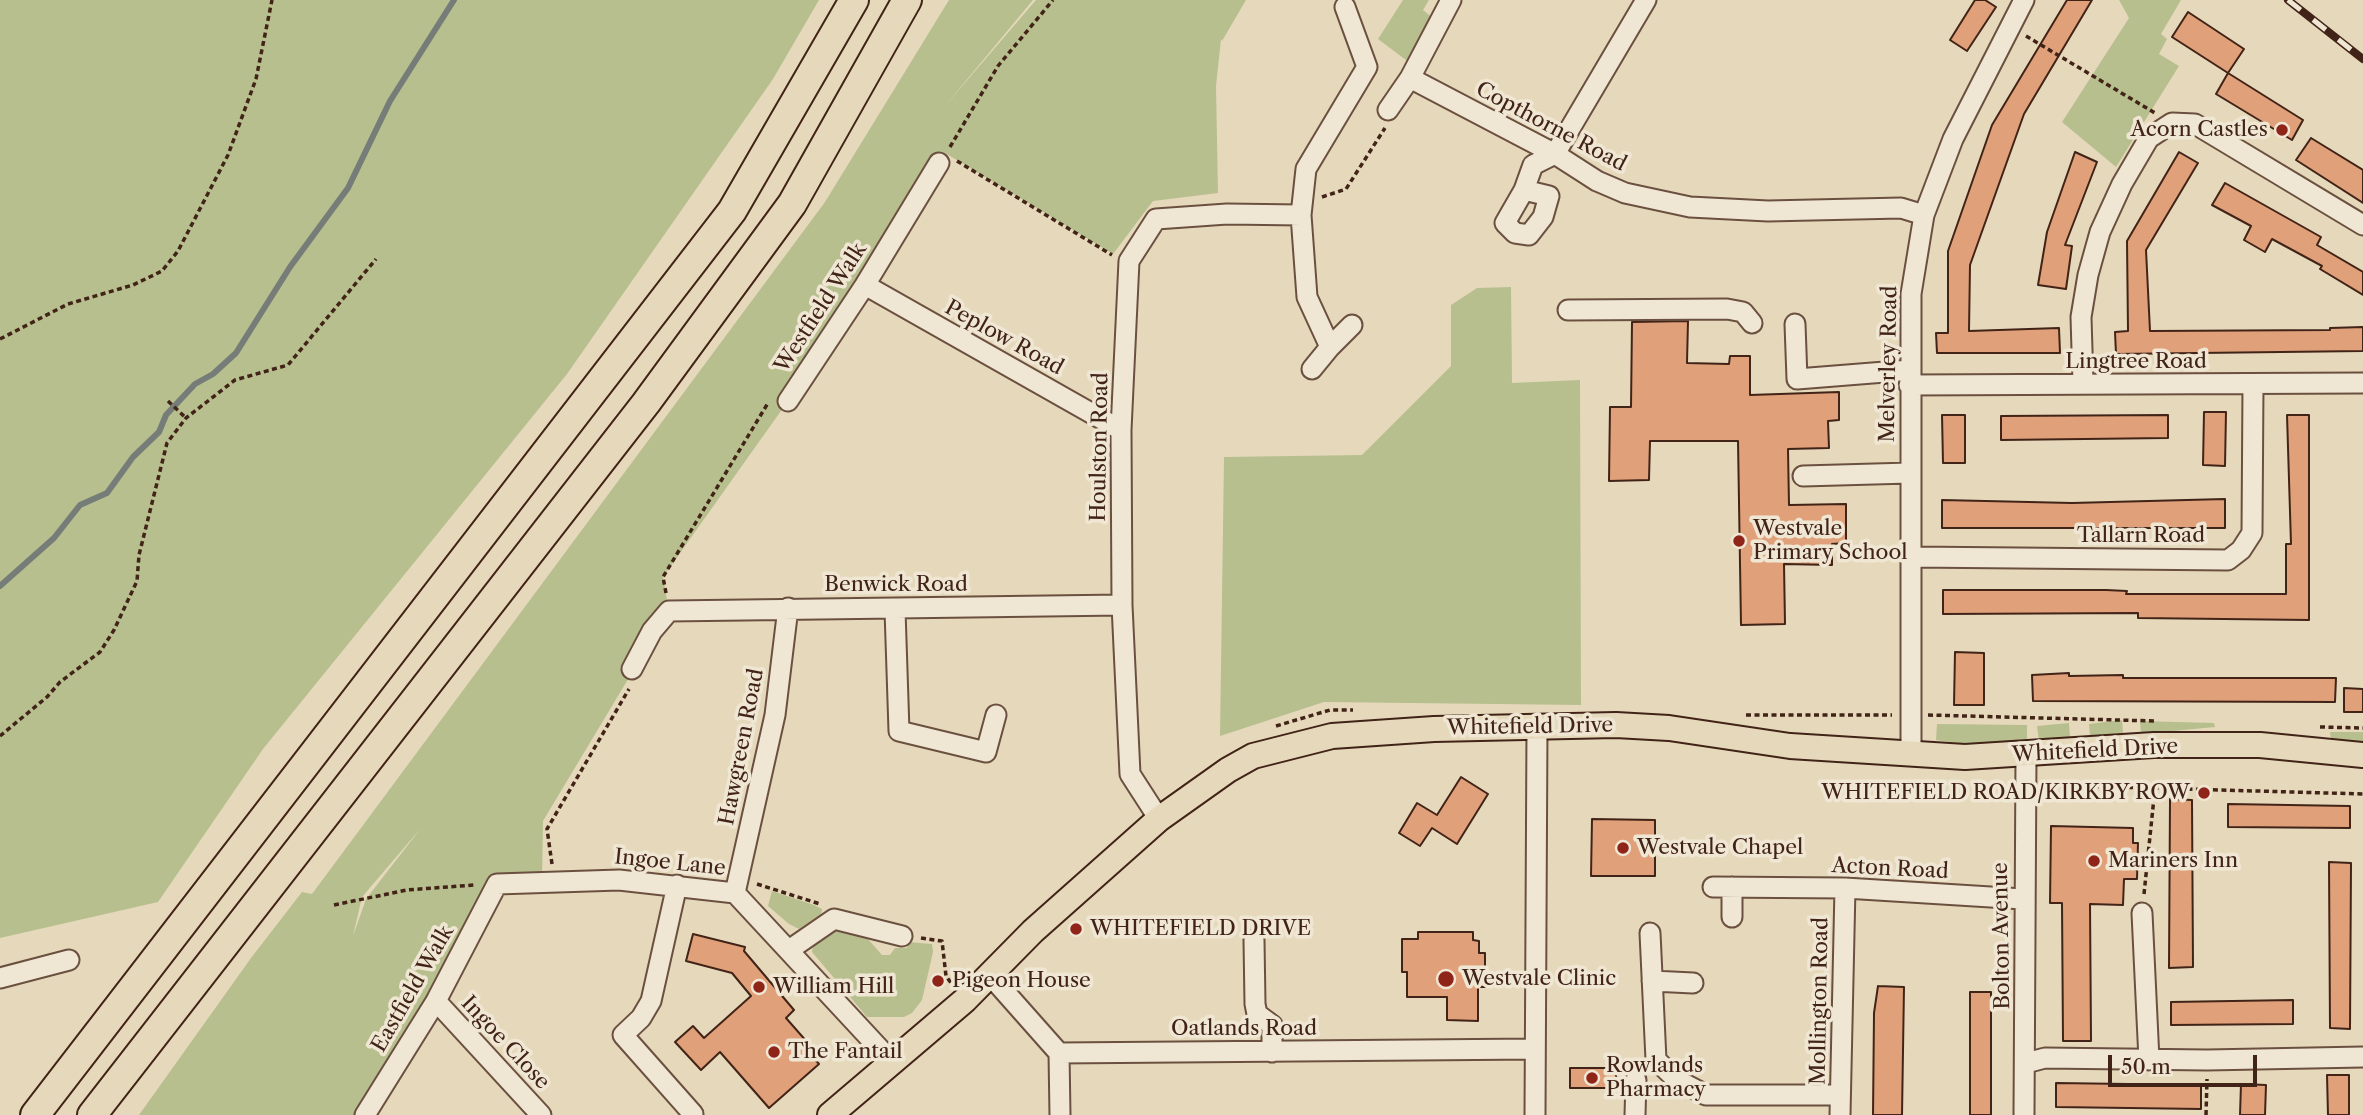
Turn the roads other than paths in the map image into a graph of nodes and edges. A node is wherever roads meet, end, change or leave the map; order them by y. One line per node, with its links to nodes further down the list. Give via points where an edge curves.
1 (854, 0): 69 (highway, via 732,211)
2 (907, 0): 70 (highway, via 792,204 687,348)
3 (1451, 0): 7 (street)
4 (1646, 0): 9 (street)
5 (2024, 0): 13 (street, Melverley Road, via 1953,139)
6 (1345, 7): 12 (street, via 1367,67 1306,169)
7 (1410, 78): 8 (street); 9 (street, Copthorne Road)
8 (1388, 110)
9 (1555, 154): 11 (street, via 1533,165); 13 (street, Copthorne Road, via 1625,193 1690,207 1768,211 1901,208)
10 (939, 163): 15 (street, Westfield Walk)
11 (1524, 190)
12 (1302, 209): 20 (street, via 1307,298); 27 (street, Houlston Road, via 1156,219 1129,261)
13 (1924, 215): 22 (street, Melverley Road, via 1911,294)
14 (2363, 225): 23 (street, via 2195,124 2172,123 2149,138 2100,232 2081,317)
15 (865, 285): 26 (street, Westfield Walk); 27 (street, Peplow Road)
16 (1568, 310): 17 (street, via 1727,309 1743,312)
17 (1752, 323)
18 (1795, 324): 22 (street, Lingtree Road, via 1797,379)
19 (1352, 325): 20 (street)
20 (1329, 347): 21 (street)
21 (1312, 369)
22 (1910, 378): 23 (street, Lingtree Road); 28 (street, Melverley Road)
23 (2083, 383): 25 (street, Lingtree Road)
24 (2363, 383): 25 (street, Lingtree Road)
25 (2253, 385): 30 (street, Tallarn Road, via 2252,533 2228,560)
26 (788, 401)
27 (1121, 430): 31 (street, Houlston Road)
28 (1910, 473): 29 (street); 30 (street, Melverley Road)
29 (1803, 476)
30 (1913, 557): 37 (street, Melverley Road)
31 (1122, 605): 33 (street, Benwick Road); 40 (street, Houlston Road, via 1130,774)
32 (788, 608): 33 (street, Benwick Road); 34 (street, Benwick Road, via 669,611 652,631); 43 (street, Hawgreen Road, via 775,715)
33 (895, 610): 35 (street, via 899,731 986,752)
34 (632, 669)
35 (996, 715)
36 (1537, 727): 37 (main road, Whitefield Drive, via 1669,729 1790,746); 40 (main road, Whitefield Drive, via 1332,736 1253,756); 58 (street)
37 (1911, 753): 39 (main road, Whitefield Drive)
38 (2363, 755): 39 (main road, Whitefield Drive, via 2260,745 2154,745)
39 (2026, 756): 45 (street, Bolton Avenue)
40 (1159, 819): 53 (main road, Whitefield Drive)
41 (497, 884): 42 (street, Ingoe Lane, via 619,880); 57 (street, Eastfield Walk)
42 (677, 885): 43 (street, Ingoe Lane); 68 (street, via 651,1001 623,1035)
43 (737, 886): 51 (street, Ingoe Lane)
44 (1845, 888): 45 (street, Acton Road); 47 (street, Acton Road, via 1723,887); 66 (street, Mollington Road)
45 (2023, 899): 64 (street, Bolton Avenue)
46 (2141, 913): 62 (street)
47 (1732, 917)
48 (1650, 933): 55 (street)
49 (902, 936): 51 (street, via 834,919)
50 (1254, 940): 59 (street, via 1255,1004 1257,1014 1272,1025)
51 (789, 950): 63 (street, Ingoe Lane)
52 (69, 960): 54 (street)
53 (989, 974): 60 (street); 63 (main road, Whitefield Drive, via 965,1000)
54 (0, 978)
55 (1652, 981): 56 (street); 66 (street, via 1657,1060 1677,1080 1706,1095)
56 (1693, 983)
57 (436, 1001): 67 (street, Eastfield Walk); 71 (street, Ingoe Close)
58 (1535, 1049): 59 (street, Oatlands Road); 74 (street)
59 (1272, 1052): 60 (street, Oatlands Road)
60 (1059, 1053): 73 (street)
61 (2363, 1057): 62 (street)
62 (2149, 1060): 64 (street, via 2045,1058)
63 (891, 1061): 72 (main road, Whitefield Drive)
64 (2026, 1063): 77 (street, Bolton Avenue)
65 (1636, 1080): 75 (street)
66 (1840, 1095): 76 (street, Mollington Road)
67 (367, 1114)
68 (693, 1114)
69 (35, 1115)
70 (92, 1115)
71 (541, 1115)
72 (830, 1115)
73 (1059, 1115)
74 (1535, 1115)
75 (1635, 1115)
76 (1840, 1115)
77 (2024, 1115)

